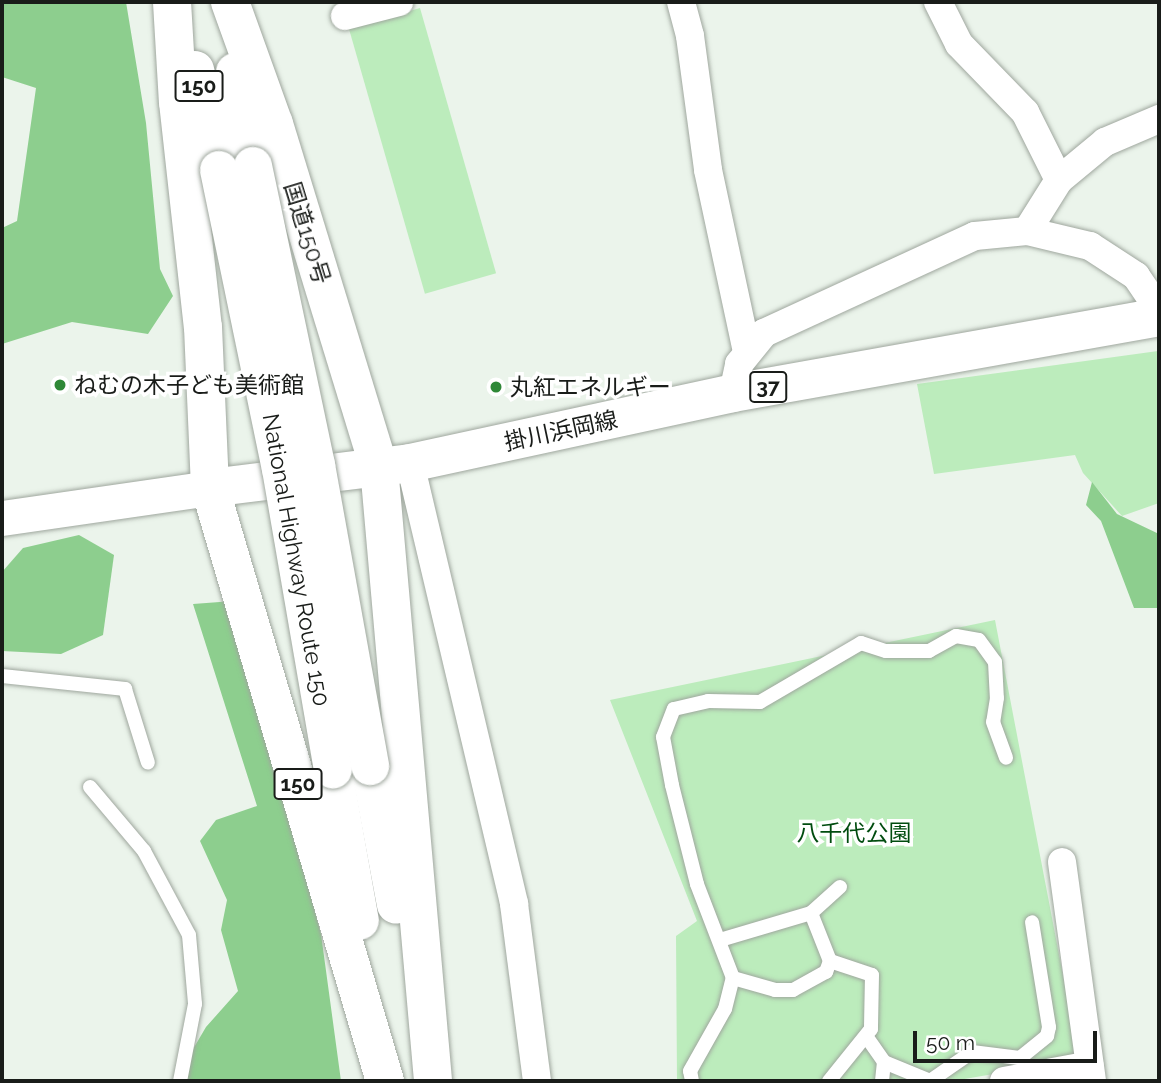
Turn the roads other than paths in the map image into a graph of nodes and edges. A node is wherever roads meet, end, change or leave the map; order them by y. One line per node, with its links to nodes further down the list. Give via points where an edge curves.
1 (172, 2): 18 (main road, 150, via 178,102 203,327)
2 (178, 2): 10 (main road, National Highway Route 150 / 150)
3 (221, 2): 10 (main road, National Highway Route 150 / 150)
4 (230, 2): 17 (main road, 国道150号 / 150)
5 (399, 2): 8 (street)
6 (681, 2): 15 (street, via 708,170)
7 (938, 2): 11 (street, via 959,44 1025,112)
8 (345, 16)
9 (1159, 119): 11 (street, via 1105,142)
10 (236, 168): 23 (main road, National Highway Route 150 / 150, bridge, via 281,469)
11 (1059, 180): 12 (street)
12 (1027, 231): 13 (street, via 1070,239 1109,256 1136,276); 15 (street, via 1001,231 950,244 775,326)
13 (1159, 310)
14 (1159, 317): 16 (main road, 掛川浜岡線 / 37)
15 (747, 352): 16 (street)
16 (733, 393): 17 (main road, 掛川浜岡線 / 37)
17 (394, 465): 18 (main road, 掛川浜岡線 / 37); 38 (main road, 150); 39 (street, via 514,904)
18 (210, 488): 19 (street); 37 (main road, 150)
19 (4, 524)
20 (2, 676): 22 (lane, via 125,689)
21 (1006, 758): 29 (lane, via 992,722 998,698 995,662 979,640 956,636 929,651 886,651 861,643 761,702 708,701 674,709 663,737 697,884)
22 (148, 763)
23 (351, 768): 37 (main road, National Highway Route 150 / 150); 38 (main road, National Highway Route 150 / 150)
24 (90, 787): 36 (lane, via 144,851 189,935 195,1004)
25 (1062, 862): 34 (street)
26 (840, 887): 27 (lane)
27 (811, 913): 29 (lane); 30 (lane)
28 (1031, 922): 33 (lane, via 1047,1037 1020,1058 972,1052 930,1081)
29 (720, 940): 31 (lane)
30 (830, 961): 31 (lane, via 826,972 802,988 784,992); 32 (lane, via 872,975 871,1029)
31 (733, 978): 40 (lane, via 725,1009 690,1070)
32 (866, 1037): 33 (lane); 35 (lane)
33 (884, 1062): 41 (lane)
34 (1091, 1073): 42 (street)
35 (834, 1080)
36 (180, 1081)
37 (387, 1081)
38 (432, 1081)
39 (537, 1081)
40 (692, 1081)
41 (882, 1081)
42 (1004, 1081)

